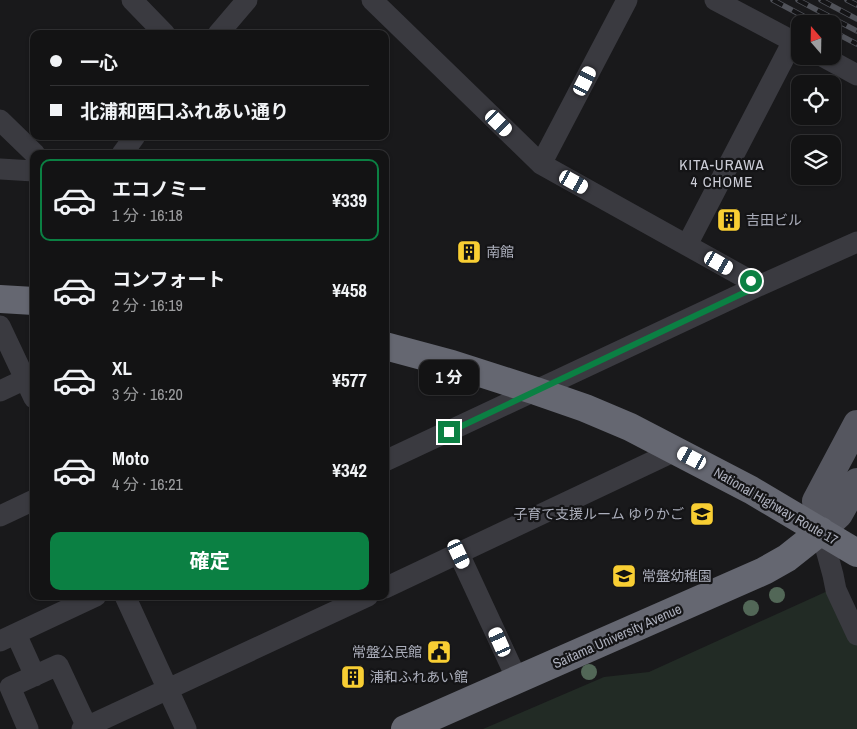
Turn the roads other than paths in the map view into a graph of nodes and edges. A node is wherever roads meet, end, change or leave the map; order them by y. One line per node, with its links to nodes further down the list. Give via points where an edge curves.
1 (247, 0): 7 (street)
2 (372, 0): 14 (street)
3 (627, 0): 14 (street)
4 (715, 0): 8 (street)
5 (135, 1): 6 (street)
6 (160, 30)
7 (221, 30)
8 (791, 40)
9 (791, 54): 18 (street)
10 (839, 65): 11 (street)
11 (857, 75)
12 (0, 120): 13 (street)
13 (31, 150)
14 (542, 164): 18 (street)
15 (0, 169): 16 (street)
16 (30, 171)
17 (857, 242): 19 (street)
18 (687, 245): 19 (street, via 751,281)
19 (754, 288): 26 (street)
20 (0, 299): 21 (highway)
21 (30, 301)
22 (0, 326): 24 (street)
23 (389, 347): 26 (highway, National Highway Route 17)
24 (29, 377): 25 (street)
25 (0, 391)
26 (536, 391): 28 (highway, National Highway Route 17, via 630,426); 29 (street)
27 (857, 424): 33 (main road, via 816,500)
28 (677, 450): 33 (highway, National Highway Route 17); 35 (street)
29 (389, 460)
30 (857, 482): 33 (main road, via 839,514)
31 (30, 502): 32 (street)
32 (0, 516)
33 (821, 531): 34 (highway, National Highway Route 17); 40 (street, via 836,590); 43 (highway, Saitama University Avenue, via 788,558 764,571)
34 (857, 553)
35 (459, 554): 36 (street); 43 (street)
36 (389, 586)
37 (87, 600): 41 (street)
38 (127, 600): 44 (street)
39 (359, 600): 44 (street)
40 (857, 635)
41 (8, 637): 42 (street)
42 (35, 676): 45 (street, via 58,665); 46 (street, via 10,687)
43 (517, 679): 48 (highway, Saitama University Avenue)
44 (168, 689): 45 (street); 47 (street)
45 (84, 728)
46 (28, 729)
47 (186, 729)
48 (405, 729)

